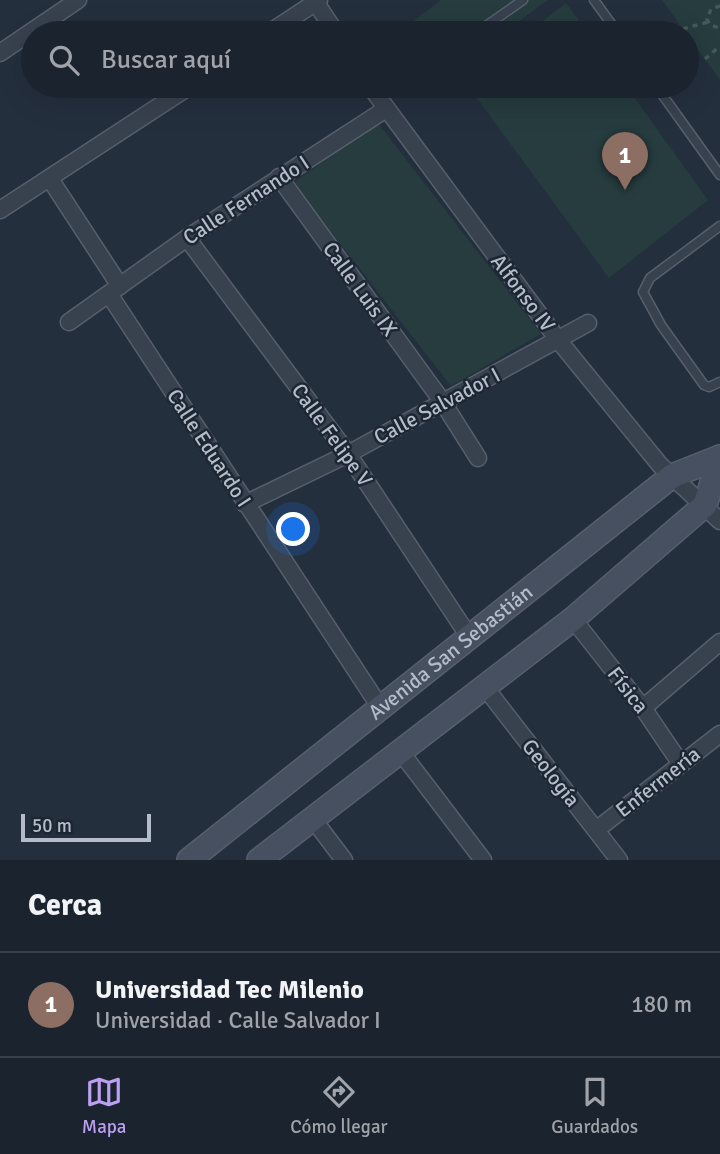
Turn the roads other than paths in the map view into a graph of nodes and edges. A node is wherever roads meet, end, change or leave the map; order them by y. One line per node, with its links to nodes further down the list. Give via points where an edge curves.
1 (78, 0): 5 (street)
2 (523, 0): 8 (lane)
3 (594, 0): 9 (lane)
4 (316, 1): 6 (street); 7 (street)
5 (47, 21)
6 (287, 21)
7 (328, 21)
8 (493, 21)
9 (609, 21)
10 (21, 39): 11 (street)
11 (0, 53)
12 (172, 98): 18 (street)
13 (378, 98): 15 (street, Alfonso IV)
14 (665, 98): 16 (lane)
15 (386, 109): 17 (street, Calle Fernando I); 25 (street, Alfonso IV)
16 (720, 175)
17 (279, 177): 21 (street, Calle Fernando I); 27 (street, Calle Luis IX)
18 (50, 179): 19 (street); 22 (street, Calle Eduardo I)
19 (0, 210)
20 (720, 226): 26 (lane, via 650,278 643,292 704,385)
21 (187, 238): 22 (street, Calle Fernando I); 28 (street, Calle Felipe V)
22 (114, 290): 23 (street, Calle Fernando I); 31 (street, Calle Eduardo I)
23 (69, 323)
24 (588, 323): 25 (street, Calle Salvador I)
25 (559, 341): 27 (street, Calle Salvador I); 30 (street, Alfonso IV)
26 (720, 382)
27 (442, 401): 28 (street, Calle Salvador I); 29 (street, Calle Luis IX)
28 (348, 454): 31 (street, Calle Salvador I); 33 (street, Calle Felipe V)
29 (478, 458)
30 (696, 498): 32 (main road); 33 (main road, Avenida San Sebastián)
31 (246, 504): 36 (street, Calle Eduardo I)
32 (573, 619): 35 (main road); 37 (street, Física)
33 (470, 638): 36 (main road, Avenida San Sebastián)
34 (720, 642): 37 (street)
35 (484, 687): 39 (main road); 42 (street, Geología)
36 (380, 707): 43 (main road, Avenida San Sebastián)
37 (643, 708): 40 (street, Física)
38 (720, 734): 40 (street, Enfermería)
39 (400, 751): 41 (main road); 46 (street)
40 (681, 764): 42 (street, Enfermería)
41 (313, 819): 44 (main road); 45 (street)
42 (596, 830): 47 (street, Geología)
43 (189, 860)
44 (259, 860)
45 (344, 860)
46 (483, 860)
47 (619, 860)

